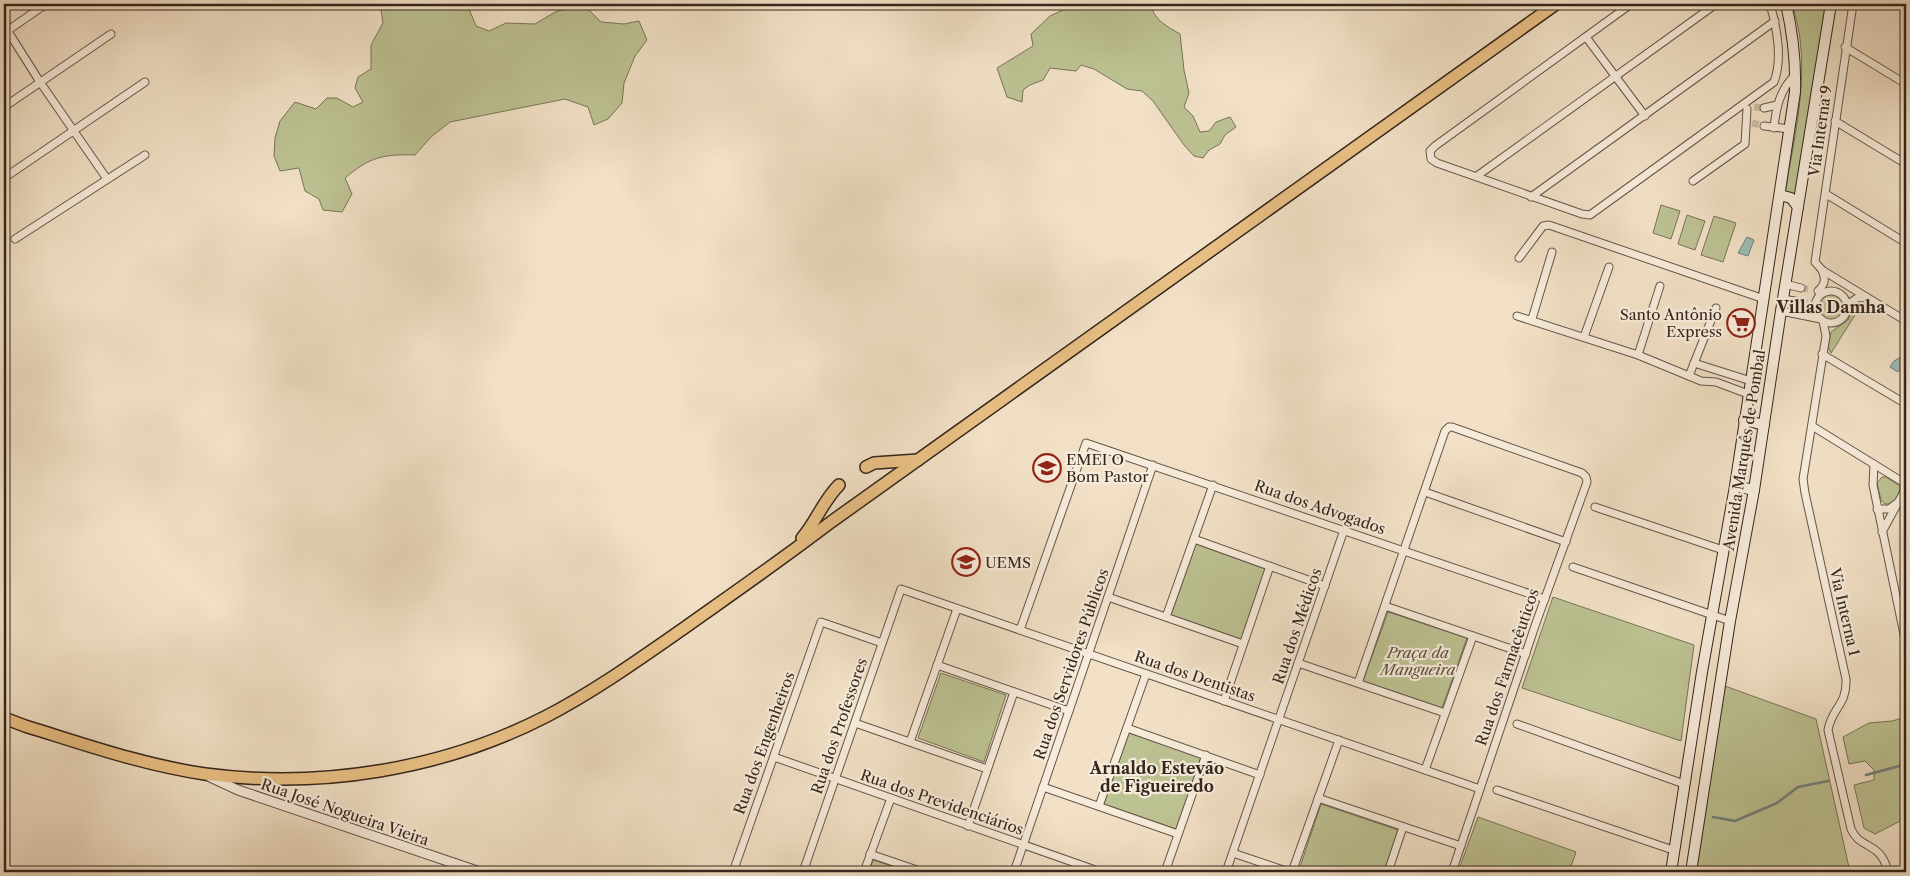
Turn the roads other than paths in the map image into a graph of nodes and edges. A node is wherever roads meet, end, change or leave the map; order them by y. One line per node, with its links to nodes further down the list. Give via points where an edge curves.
1 (46, 4): 10 (street)
2 (1556, 4): 78 (highway)
3 (1631, 4): 12 (street)
4 (1716, 4): 15 (street)
5 (1770, 4): 9 (street)
6 (1786, 4): 14 (main road, Avenida Marquês de Pombal, via 1793,32)
7 (1831, 4): 40 (main road, Avenida Marquês de Pombal)
8 (1853, 4): 13 (street, Via Interna 9)
9 (1775, 21): 23 (street, via 1778,73 1774,82); 24 (street)
10 (5, 30): 16 (street)
11 (112, 34): 16 (street)
12 (1586, 37): 15 (street); 33 (street, via 1430,151 1431,159 1437,163)
13 (1845, 47): 18 (street); 25 (street, Via Interna 9)
14 (1796, 75): 19 (street); 29 (main road, Avenida Marquês de Pombal)
15 (1616, 76): 24 (street); 33 (street)
16 (40, 82): 20 (street); 30 (street)
17 (145, 82): 30 (street)
18 (1906, 84)
19 (1776, 105): 22 (street); 28 (street)
20 (4, 107)
21 (1750, 108): 23 (street); 26 (street); 36 (street, via 1745,144)
22 (1764, 108)
23 (1737, 109): 39 (street, via 1590,215)
24 (1645, 116): 39 (street)
25 (1835, 121): 32 (street); 37 (street, Via Interna 9)
26 (1752, 123)
27 (1764, 126): 28 (street)
28 (1774, 128): 29 (street)
29 (1790, 129): 38 (main road, Avenida Marquês de Pombal)
30 (74, 132): 34 (street); 35 (street)
31 (145, 155): 35 (street)
32 (1906, 164)
33 (1477, 176): 39 (street)
34 (4, 178)
35 (107, 179): 41 (street)
36 (1693, 181)
37 (1826, 194): 42 (street); 46 (street, Via Interna 9, via 1815,262)
38 (1780, 195): 40 (main road, via 1791,198); 55 (main road, Avenida Marquês de Pombal)
39 (1531, 197)
40 (1798, 207): 48 (main road, Avenida Marquês de Pombal)
41 (15, 239)
42 (1906, 243)
43 (1552, 252): 62 (street)
44 (1519, 258): 55 (street, via 1543,226 1549,225)
45 (1609, 268): 67 (street)
46 (1822, 270): 47 (street); 53 (street, via 1826,279)
47 (1837, 278): 51 (street); 52 (street)
48 (1785, 284): 50 (street); 56 (main road, Avenida Marquês de Pombal)
49 (1660, 286): 69 (street)
50 (1801, 288)
51 (1852, 288): 54 (street); 58 (street)
52 (1832, 290): 53 (street); 58 (street)
53 (1818, 291): 63 (street, via 1818,298 1812,305)
54 (1867, 297): 58 (street); 64 (street)
55 (1764, 299): 72 (main road, Avenida Marquês de Pombal)
56 (1783, 299): 57 (street); 60 (main road, Avenida Marquês de Pombal)
57 (1800, 302)
58 (1846, 302): 65 (street, via 1844,316)
59 (1716, 308): 70 (street)
60 (1781, 311): 63 (street); 76 (main road, Avenida Marquês de Pombal)
61 (1517, 316): 62 (street)
62 (1532, 319): 67 (street)
63 (1822, 320): 65 (street); 66 (street)
64 (1906, 321)
65 (1836, 322): 66 (street)
66 (1826, 336): 68 (street, Via Interna 1)
67 (1584, 337): 69 (street)
68 (1822, 354): 74 (street); 77 (street, Via Interna 1)
69 (1638, 355): 71 (street)
70 (1694, 363): 71 (street); 72 (street)
71 (1689, 376): 73 (street)
72 (1751, 381): 73 (main road, Avenida Marquês de Pombal)
73 (1748, 394): 75 (main road, Avenida Marquês de Pombal)
74 (1906, 404)
75 (1744, 420): 76 (main road); 84 (main road, Avenida Marquês de Pombal)
76 (1764, 425): 86 (main road, Avenida Marquês de Pombal)
77 (1812, 426): 79 (street); 174 (street, Via Interna 1, via 1803,479 1804,493 1846,679 1845,698 1833,715 1828,730 1854,835 1881,854)
78 (918, 460): 81 (highway, via 874,463); 97 (highway)
79 (1874, 464): 85 (street); 90 (street)
80 (1153, 465): 82 (street, Rua dos Advogados); 102 (street, Rua dos Servidores Públicos); 112 (street, Rua dos Advogados, via 1086,443)
81 (866, 467)
82 (1213, 485): 91 (street, Rua dos Advogados); 93 (street)
83 (839, 486): 97 (highway, via 809,530)
84 (1735, 486): 86 (main road); 95 (main road, Avenida Marquês de Pombal)
85 (1906, 486): 88 (street)
86 (1754, 490): 110 (main road, Avenida Marquês de Pombal)
87 (1425, 492): 94 (street); 94 (street, Rua dos Farmacêuticos, via 1445,431 1452,427 1582,473 1587,482); 96 (street)
88 (1899, 502): 90 (street, via 1889,509); 92 (street)
89 (1595, 506): 95 (street)
90 (1877, 509): 92 (street)
91 (1344, 530): 96 (street, Rua dos Advogados); 100 (street, Rua dos Médicos)
92 (1882, 532): 104 (street)
93 (1194, 539): 98 (street); 109 (street)
94 (1566, 542): 103 (street, Rua dos Farmacêuticos)
95 (1723, 550): 108 (main road, Avenida Marquês de Pombal)
96 (1404, 551): 103 (street, Rua dos Advogados); 106 (street)
97 (782, 560): 141 (highway, via 582,697 480,745 413,765 370,773 321,778)
98 (1270, 566): 100 (street); 116 (street)
99 (1573, 567): 108 (street)
100 (1325, 586): 119 (street, Rua dos Médicos)
101 (901, 590): 107 (street, Rua dos Dentistas); 115 (street, Rua dos Professores)
102 (1108, 597): 109 (street); 117 (street, Rua dos Servidores Públicos)
103 (1545, 599): 118 (street, Rua dos Farmacêuticos)
104 (1898, 603): 105 (street); 111 (street)
105 (1906, 605)
106 (1385, 606): 113 (street); 122 (street)
107 (957, 609): 112 (street, Rua dos Dentistas); 120 (street)
108 (1713, 615): 110 (street); 144 (main road, Avenida Marquês de Pombal)
109 (1166, 617): 116 (street)
110 (1730, 621): 173 (main road, Avenida Marquês de Pombal)
111 (1905, 626): 114 (street)
112 (1020, 630): 117 (street, Rua dos Dentistas)
113 (1472, 636): 118 (street); 127 (street)
114 (1905, 639)
115 (882, 643): 130 (street, Rua dos Professores); 138 (street, Rua dos Engenheiros, via 822,622)
116 (1243, 644): 124 (street)
117 (1089, 654): 121 (street, Rua dos Dentistas); 125 (street, Rua dos Servidores Públicos)
118 (1526, 654): 146 (street, Rua dos Farmacêuticos)
119 (1298, 663): 122 (street); 129 (street, Rua dos Médicos)
120 (937, 665): 123 (street); 136 (street)
121 (1146, 674): 124 (street, Rua dos Dentistas); 134 (street)
122 (1358, 683): 127 (street)
123 (1014, 692): 125 (street); 139 (street)
124 (1224, 701): 129 (street, Rua dos Dentistas)
125 (1069, 711): 145 (street, Rua dos Servidores Públicos)
126 (4, 712): 133 (highway)
127 (1445, 713): 140 (street)
128 (4, 718): 133 (highway)
129 (1279, 720): 135 (street, Rua dos Dentistas); 142 (street, Rua dos Médicos)
130 (855, 723): 136 (street); 143 (street, Rua dos Professores)
131 (1517, 724): 144 (street)
132 (4, 726): 133 (highway)
133 (25, 726): 141 (highway, via 121,755)
134 (1127, 728): 137 (street); 150 (street)
135 (1339, 740): 140 (street, Rua dos Dentistas); 149 (street)
136 (910, 742): 139 (street)
137 (1206, 755): 142 (street); 153 (street)
138 (774, 757): 143 (street, Rua dos Previdenciários); 161 (street, Rua dos Engenheiros)
139 (987, 769): 151 (street)
140 (1425, 770): 146 (street, Rua dos Dentistas)
141 (203, 774): 160 (street, Rua José Nogueira Vieira, via 238,790)
142 (1260, 775): 157 (street, Rua dos Médicos)
143 (835, 779): 148 (street, Rua dos Previdenciários); 162 (street, Rua dos Professores)
144 (1684, 784): 156 (main road, Avenida Marquês de Pombal)
145 (1043, 787): 150 (street); 154 (street, Rua dos Servidores Públicos)
146 (1480, 789): 155 (street, Rua dos Farmacêuticos)
147 (1497, 790): 156 (street)
148 (891, 798): 151 (street, Rua dos Previdenciários); 158 (street)
149 (1318, 798): 152 (street); 169 (street)
150 (1100, 806): 153 (street)
151 (968, 826): 154 (street, Rua dos Previdenciários)
152 (1403, 827): 155 (street); 170 (street)
153 (1178, 834): 167 (street)
154 (1023, 845): 159 (street, Rua dos Previdenciários); 165 (street, Rua dos Servidores Públicos)
155 (1461, 846): 171 (street, Rua dos Farmacêuticos)
156 (1673, 850): 172 (main road, Avenida Marquês de Pombal)
157 (1233, 853): 168 (street, Rua dos Médicos); 169 (street)
158 (870, 854): 163 (street); 164 (street)
159 (1078, 868): 166 (street, Rua dos Previdenciários)
160 (480, 872)
161 (733, 872)
162 (803, 872)
163 (864, 872)
164 (923, 872)
165 (1014, 872)
166 (1101, 872)
167 (1165, 872)
168 (1226, 872)
169 (1291, 872)
170 (1388, 872)
171 (1452, 872)
172 (1671, 872)
173 (1691, 872)
174 (1888, 872)

